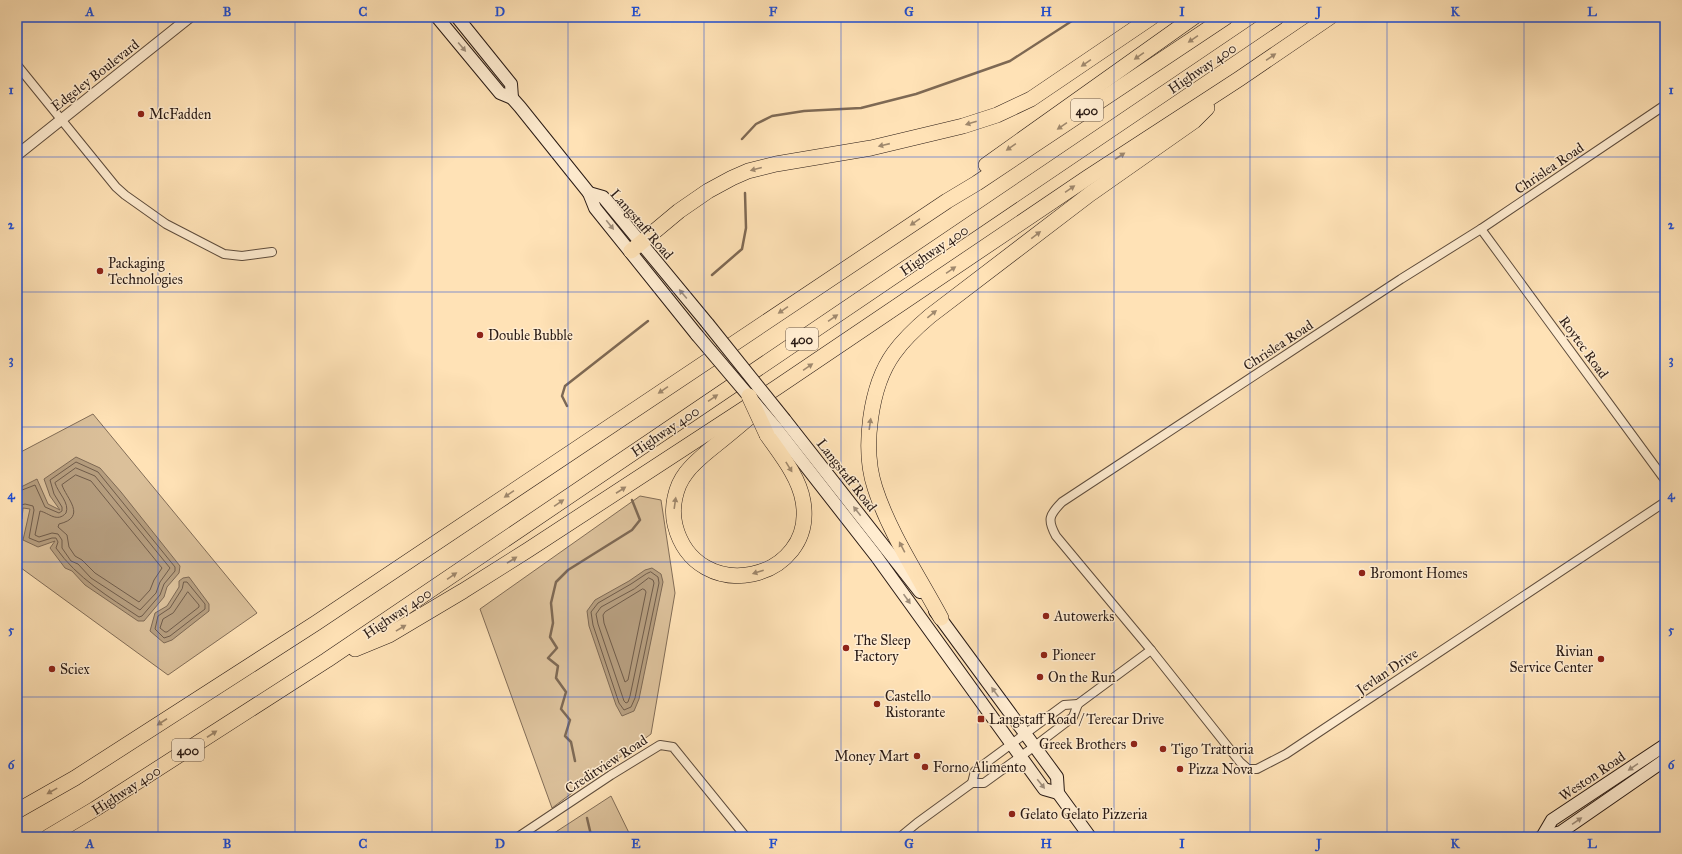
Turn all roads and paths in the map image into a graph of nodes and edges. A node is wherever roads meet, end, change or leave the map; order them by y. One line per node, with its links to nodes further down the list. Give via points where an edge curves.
1 (190, 17): 13 (street, Edgeley Boulevard)
2 (437, 17): 11 (main road, Langstaff Road, one-way to 11, via 500,93)
3 (457, 17): 11 (main road, Langstaff Road, via 511,84)
4 (1152, 17): 17 (highway, one-way to 17, via 1044,91 997,115 963,126 871,148 748,171 708,191)
5 (1194, 17): 15 (highway, one-way to 15, via 962,182)
6 (1226, 17): 15 (highway, Highway 400 / 400, one-way to 15)
7 (1277, 17): 26 (highway, Highway 400 / 400, one-way to 7)
8 (1330, 17): 10 (highway, one-way to 8)
9 (17, 65): 13 (street)
10 (1239, 79): 19 (highway, one-way to 10, via 1087,178); 24 (highway, one-way to 10, via 893,529 874,486 869,461 869,426 883,372 894,353 930,316 1090,194 1194,121)
11 (512, 98): 17 (main road, Langstaff Road, via 589,193 603,197)
12 (1665, 106): 16 (street, Chrislea Road)
13 (61, 120): 14 (street, Edgeley Boulevard); 18 (street, via 116,187 166,224 224,254 242,256)
14 (17, 155)
15 (947, 201): 36 (highway, Highway 400 / 400, one-way to 36, via 316,623 75,778)
16 (1482, 229): 22 (street, Roytec Road); 25 (street, Chrislea Road, via 1401,279 1062,502 1054,511 1050,518 1056,536)
17 (635, 247): 20 (main road, Langstaff Road, bridge, via 697,335); 24 (main road, Langstaff Road, one-way to 17, bridge, via 708,324)
18 (272, 252)
19 (776, 388): 21 (highway, one-way to 19, via 797,480 803,501 804,524 800,534 789,553 770,568 752,574 733,576 714,571 696,561 677,533 673,515 680,485 686,473 699,459 766,404); 26 (highway, one-way to 19, via 389,635 463,591)
20 (749, 396): 21 (highway, bridge)
21 (772, 431): 29 (main road, Langstaff Road, one-way to 29, via 876,556)
22 (1665, 480)
23 (1665, 502): 25 (street, Jevlan Drive, via 1286,754 1257,769 1248,769 1240,762)
24 (941, 618): 28 (main road, Langstaff Road, one-way to 24)
25 (1151, 650): 27 (street)
26 (327, 660): 37 (highway, Highway 400 / 400, one-way to 26)
27 (1078, 704): 28 (street, via 1064,705); 31 (street, via 1073,717)
28 (1026, 734): 29 (street); 31 (main road, Langstaff Road)
29 (1012, 745): 32 (main road, Langstaff Road); 34 (street, via 975,771)
30 (1665, 745): 42 (main road, Weston Road, one-way to 42, via 1552,820)
31 (1035, 746): 32 (street); 35 (main road, Langstaff Road, via 1057,777)
32 (1020, 757): 34 (street, via 984,783); 35 (main road, Langstaff Road, one-way to 35, via 1044,789)
33 (1665, 760): 42 (main road, Weston Road, one-way to 33, via 1561,832)
34 (972, 783): 40 (street)
35 (1058, 793): 41 (main road, Langstaff Road)
36 (17, 811)
37 (48, 837)
38 (518, 837): 39 (street, Creditview Road, via 660,745 673,747)
39 (746, 837)
40 (900, 837)
41 (1090, 837)
42 (1542, 837)

